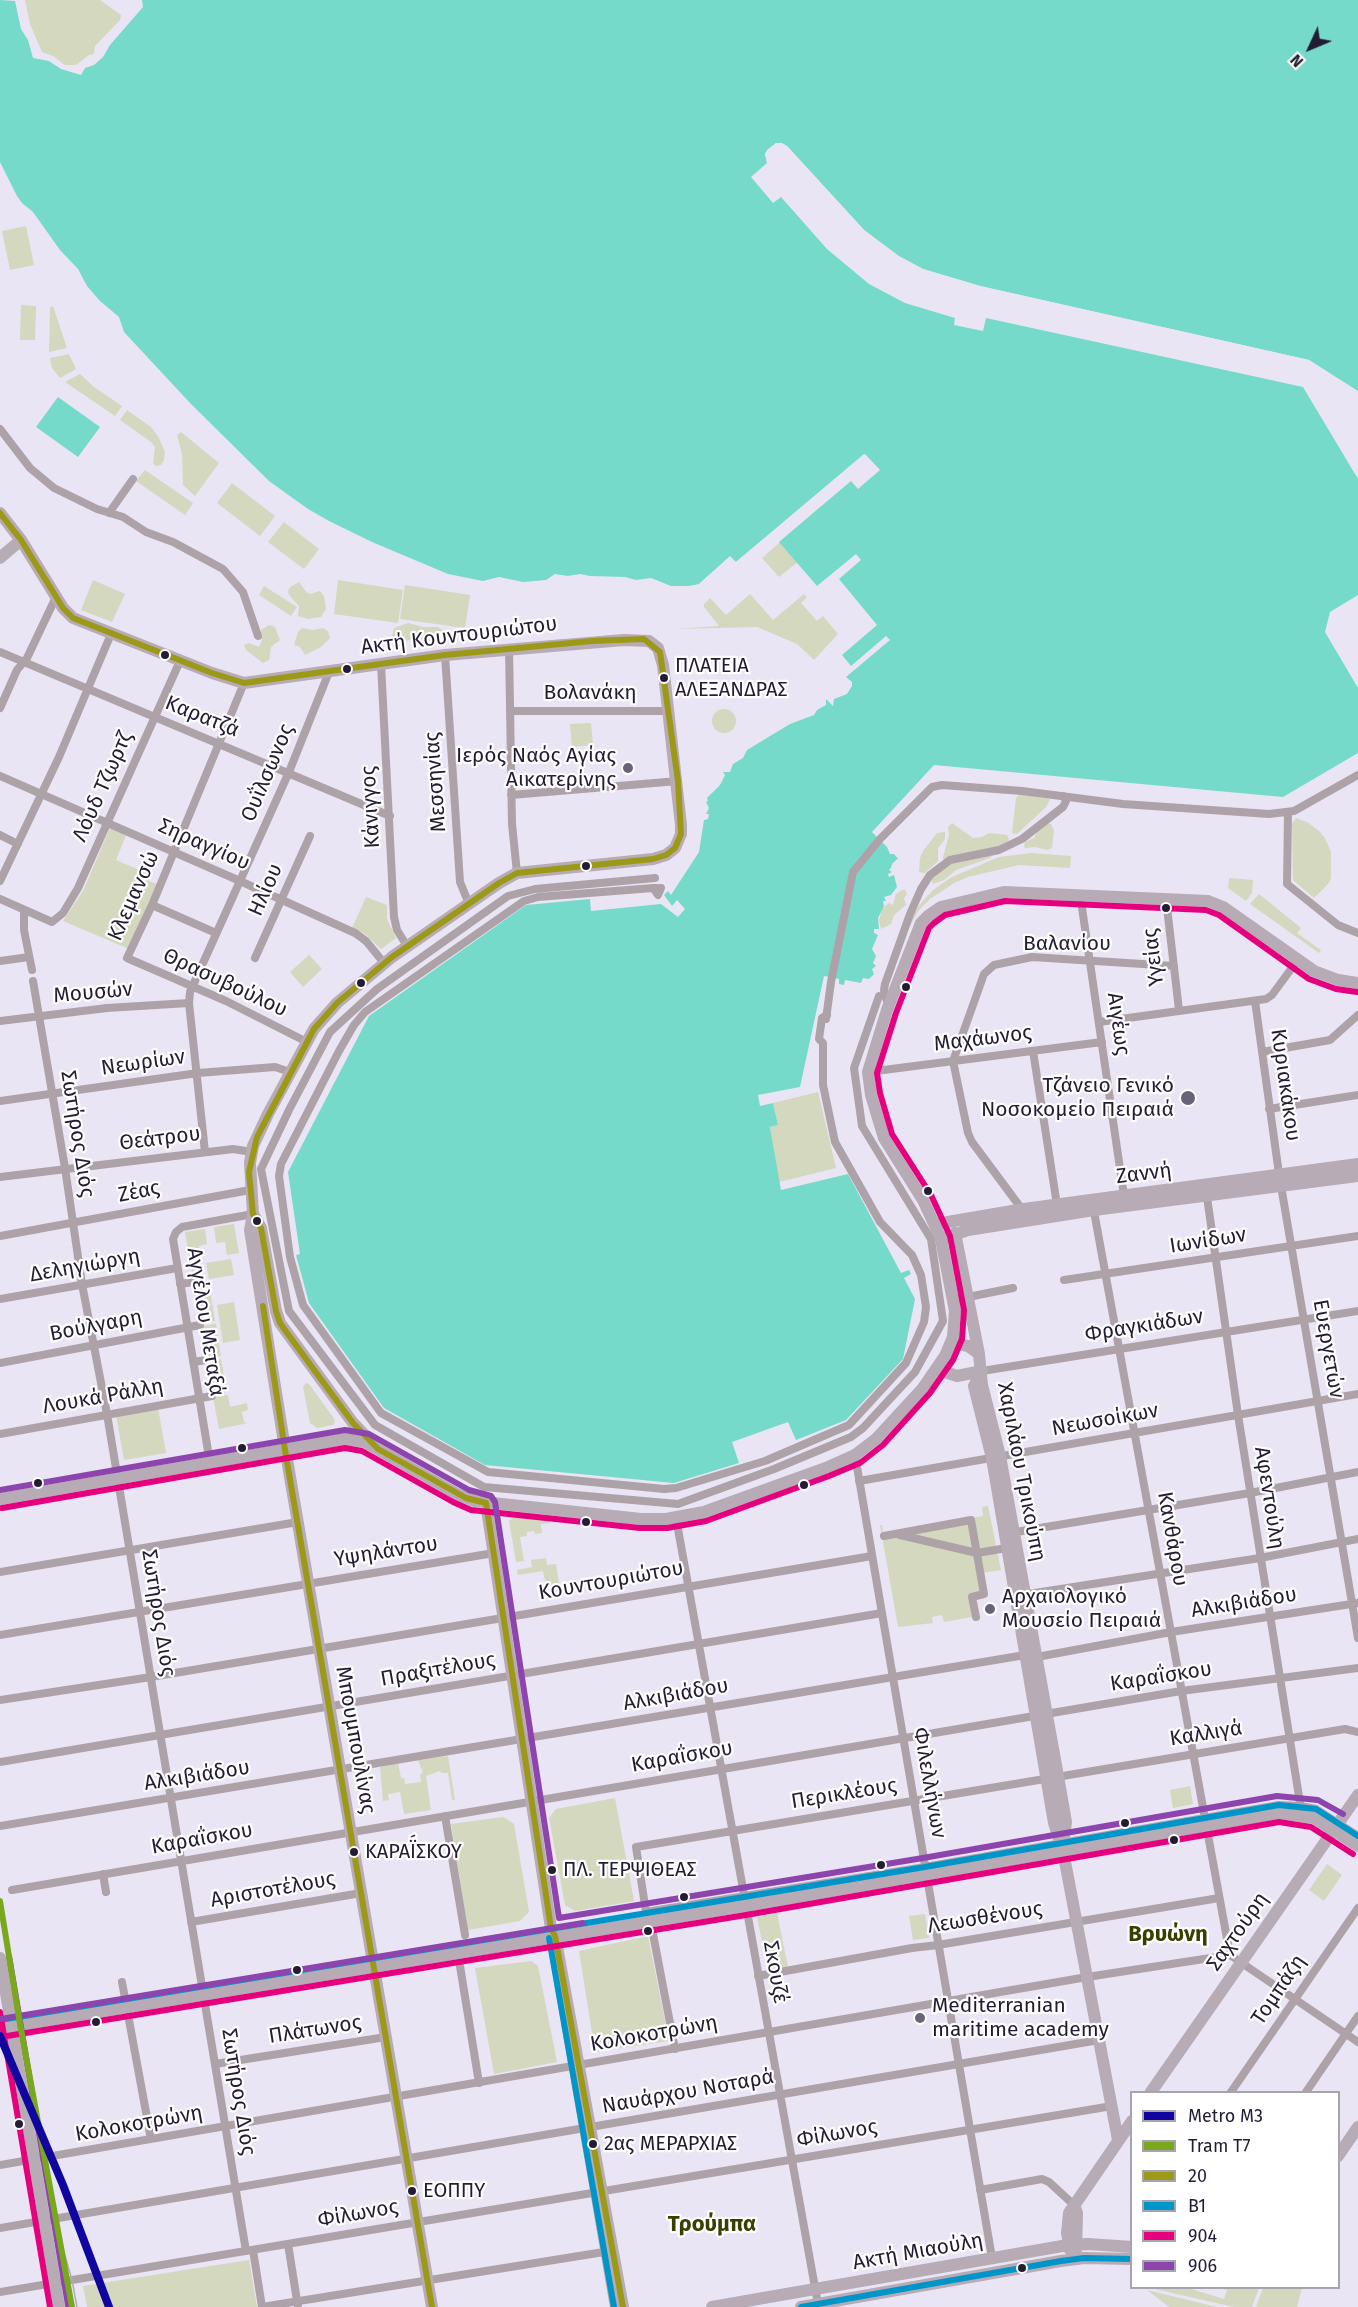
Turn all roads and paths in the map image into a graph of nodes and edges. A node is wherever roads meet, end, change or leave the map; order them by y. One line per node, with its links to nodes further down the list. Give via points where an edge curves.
1 (0, 429): 4 (street, via 45,482 82,504)
2 (133, 479): 4 (street)
3 (0, 513): 5 (main road, Ακτή Κουντουριώτου)
4 (109, 513): 9 (street, via 223,569 243,592)
5 (21, 540): 6 (main road); 7 (main road, Ακτή Κουντουριώτου)
6 (0, 558)
7 (56, 597): 8 (main road, Ακτή Κουντουριώτου, via 73,618); 14 (street)
8 (111, 634): 13 (main road, Ακτή Κουντουριώτου); 18 (street)
9 (258, 636)
10 (509, 648): 12 (main road, Ακτή Κουντουριώτου); 20 (street); 21 (main road, Ακτή Κουντουριώτου, via 649,641 660,652)
11 (0, 652): 14 (street, Καρατζά)
12 (445, 655): 15 (main road, Ακτή Κουντουριώτου); 47 (street, Μεσσηνίας, via 460,882)
13 (180, 661): 17 (main road, Ακτή Κουντουριώτου); 22 (street, Λόυδ Τζωρτζ)
14 (22, 662): 18 (street, Καρατζά); 19 (street)
15 (381, 664): 16 (main road, Ακτή Κουντουριώτου); 32 (street, Κάνιγγος)
16 (329, 672): 17 (main road, Ακτή Κουντουριώτου); 24 (street, Ουΐλσωνος)
17 (244, 683): 23 (street, Κλεμανσώ)
18 (88, 689): 22 (street, Καρατζά); 28 (street)
19 (0, 708)
20 (511, 711): 21 (street, Βολανάκη); 29 (street)
21 (669, 711): 27 (main road)
22 (154, 717): 23 (street, Καρατζά); 33 (street, Λόυδ Τζωρτζ)
23 (219, 743): 24 (street, Καρατζά); 37 (street, Κλεμανσώ)
24 (289, 772): 32 (street, Καρατζά); 41 (street, Ουΐλσωνος)
25 (1358, 775): 31 (street)
26 (0, 776): 28 (street, Σηραγγίου)
27 (678, 781): 29 (street); 38 (main road, via 681,834 675,848 660,858)
28 (41, 794): 33 (street, Σηραγγίου); 36 (street)
29 (511, 795): 38 (street)
30 (1063, 796): 31 (street, via 1202,810); 42 (street, via 936,785 882,837 851,877 831,982 823,1043 823,1085 835,1142 880,1222 912,1255 921,1275 924,1322 906,1363 849,1425 765,1461 676,1488 488,1472 381,1413 303,1305 290,1257 280,1164 339,1051 365,1012 524,901); 68 (street, via 1063,807 1009,846 959,856 942,864 925,882 885,984)
31 (1288, 813): 51 (street, via 1287,884 1338,925)
32 (390, 816): 52 (street, Κάνιγγος, via 394,917)
33 (107, 823): 37 (street, Σηραγγίου); 49 (street, Λόυδ Τζωρτζ, via 60,917 52,922)
34 (0, 835): 36 (street)
35 (310, 837): 45 (street, Ηλίου)
36 (18, 843): 40 (street)
37 (174, 851): 41 (street, Σηραγγίου); 48 (street, Κλεμανσώ)
38 (518, 873): 47 (main road)
39 (655, 878): 65 (street, via 535,888 508,896 378,989 330,1032 261,1169 289,1311 375,1425 484,1487 678,1504 856,1434 915,1372 943,1321 932,1239 862,1126 854,1068)
40 (0, 881)
41 (240, 881): 45 (street, Σηραγγίου); 50 (street, Ουΐλσωνος)
42 (653, 888)
43 (1080, 894): 46 (main road); 56 (street, Αιγέως); 68 (main road, via 1004,892 941,908 921,923)
44 (0, 899): 49 (street)
45 (282, 899): 55 (street, Ηλίου); 59 (street, Σηραγγίου, via 362,938)
46 (1166, 899): 58 (main road, via 1217,904); 60 (street, Υγείας)
47 (469, 904): 52 (main road)
48 (152, 905): 50 (street); 54 (street, Κλεμανσώ)
49 (24, 910): 53 (street)
50 (216, 933): 64 (street, Ουΐλσωνος)
51 (1358, 933)
52 (406, 946): 59 (main road)
53 (29, 957): 57 (street); 61 (street)
54 (127, 958): 64 (street, Θρασυβούλου)
55 (255, 958)
56 (1090, 960): 60 (street, Βαλανίου); 73 (street, Αιγέως); 78 (street, Βαλανίου, via 1032,957 989,968)
57 (0, 961)
58 (1297, 961): 63 (main road, via 1330,978); 66 (street, via 1272,995)
59 (384, 963): 74 (main road, via 332,1008)
60 (1174, 966): 69 (street, Υγείας)
61 (32, 970)
62 (33, 981): 71 (street, Σωτήρος Διός)
63 (1358, 983)
64 (192, 986): 67 (street, Ουΐλσωνος); 74 (street, Θρασυβούλου)
65 (879, 996)
66 (1255, 1001): 69 (street); 77 (street, Κυριακάκου)
67 (189, 1003): 71 (street, Μουσών); 81 (street, Ουΐλσωνος)
68 (887, 1010): 80 (main road)
69 (1179, 1010): 73 (street)
70 (1358, 1015): 77 (street, via 1330,1040)
71 (39, 1016): 72 (street, Μουσών); 82 (street, Σωτήρος Διός)
72 (0, 1021)
73 (1100, 1022): 75 (street, Αιγέως)
74 (307, 1042): 79 (main road)
75 (1102, 1042): 76 (street, Μαχάωνος); 95 (street, Αιγέως)
76 (1034, 1051): 78 (street, Μαχάωνος); 96 (street)
77 (1262, 1052): 85 (street, Κυριακάκου)
78 (953, 1061): 80 (street, Μαχάωνος); 99 (street, via 972,1142)
79 (290, 1072): 81 (street, Νεωρίων, via 275,1066); 87 (main road)
80 (868, 1072): 101 (main road, via 884,1138)
81 (198, 1073): 82 (street, Νεωρίων); 86 (street, Ουΐλσωνος)
82 (53, 1094): 84 (street, Νεωρίων); 89 (street, Σωτήρος Διός)
83 (1358, 1095): 85 (street)
84 (0, 1101)
85 (1269, 1109): 92 (street, Κυριακάκου)
86 (205, 1152): 87 (street, Θεάτρου); 89 (street, Θεάτρου)
87 (252, 1152): 93 (main road)
88 (1358, 1164): 92 (main road, Ζαννή)
89 (65, 1168): 91 (street, Θεάτρου); 100 (street, Σωτήρος Διός)
90 (1358, 1176): 92 (main road, Ζαννή)
91 (0, 1177)
92 (1280, 1180): 94 (main road, Ζαννή); 106 (street, Ευεργετών)
93 (250, 1190): 98 (main road); 100 (street, Ζέας)
94 (1206, 1191): 95 (main road, Ζαννή); 97 (main road, Ζαννή); 107 (street, Αφεντούλη)
95 (1124, 1196): 97 (main road, Ζαννή)
96 (1057, 1204): 97 (main road, Ζαννή); 99 (main road, Ζαννή)
97 (1093, 1205): 99 (main road, Ζαννή); 109 (street, Κανθάρου)
98 (253, 1214): 108 (street, Αγγέλου Μεταξά, via 182,1227 173,1243); 140 (main road, via 261,1228 280,1323 353,1423); 141 (main road, Μπουμπουλίνας, via 250,1230)
99 (1025, 1215): 101 (main road, Ζαννή); 102 (main road, Ζαννή)
100 (74, 1222): 103 (street, Ζέας); 112 (street, Σωτήρος Διός)
101 (936, 1224): 105 (main road)
102 (955, 1233): 105 (main road, Ζαννή); 115 (main road, Χαριλάου Τρικούπη)
103 (0, 1236)
104 (1358, 1236): 106 (street, Ιωνίδων)
105 (941, 1239): 117 (main road)
106 (1291, 1246): 107 (street, Ιωνίδων); 119 (street, Ευεργετών)
107 (1216, 1257): 109 (street, Ιωνίδων); 122 (street, Αφεντούλη)
108 (177, 1268): 112 (street, Δεληγιώργη); 113 (street, Αγγέλου Μεταξά)
109 (1105, 1275): 110 (street, Ιωνίδων); 125 (street, Κανθάρου)
110 (1064, 1280)
111 (193, 1282): 113 (street)
112 (82, 1284): 116 (street, Δεληγιώργη); 124 (street, Σωτήρος Διός)
113 (180, 1284): 121 (street, Αγγέλου Μεταξά)
114 (1013, 1288): 115 (street)
115 (968, 1297): 117 (street); 126 (main road, Χαριλάου Τρικούπη)
116 (0, 1299)
117 (953, 1300): 123 (main road)
118 (1358, 1311): 119 (street, Φραγκιάδων)
119 (1304, 1319): 122 (street, Φραγκιάδων); 135 (street, Ευεργετών)
120 (200, 1325): 121 (street, Βούλγαρη)
121 (187, 1327): 124 (street, Βούλγαρη); 128 (street, Αγγέλου Μεταξά)
122 (1226, 1332): 125 (street, Φραγκιάδων); 137 (street, Αφεντούλη)
123 (951, 1343): 126 (main road, via 968,1346); 130 (main road)
124 (93, 1344): 129 (street, Βούλγαρη); 136 (street, Σωτήρος Διός)
125 (1119, 1349): 131 (street, Φραγκιάδων); 138 (street, Κανθάρου)
126 (979, 1354): 131 (main road, Χαριλάου Τρικούπη)
127 (206, 1360): 128 (street)
128 (193, 1362): 134 (street, Αγγέλου Μεταξά)
129 (0, 1363)
130 (936, 1369): 131 (main road, Φραγκιάδων, via 957,1376); 142 (main road, via 908,1406)
131 (982, 1371): 143 (main road, Χαριλάου Τρικούπη, via 974,1386)
132 (1358, 1394): 135 (street, Νεωσοίκων)
133 (212, 1396): 134 (street, Λουκά Ράλλη)
134 (199, 1398): 136 (street, Λουκά Ράλλη); 144 (street, Αγγέλου Μεταξά)
135 (1318, 1400): 137 (street, Νεωσοίκων); 146 (street, Ευεργετών)
136 (107, 1414): 139 (street, Λουκά Ράλλη); 147 (street, Σωτήρος Διός)
137 (1238, 1415): 138 (street, Νεωσοίκων); 149 (street, Αφεντούλη)
138 (1134, 1433): 143 (street, Νεωσοίκων); 152 (street, Κανθάρου)
139 (0, 1434)
140 (378, 1449): 141 (main road, via 345,1439); 151 (main road, via 466,1498)
141 (285, 1450): 144 (main road); 154 (main road, Μπουμπουλίνας)
142 (855, 1455): 148 (street, Φιλελλήνων); 153 (main road, via 740,1500)
143 (996, 1457): 148 (street, Νεωσοίκων); 155 (main road, Χαριλάου Τρικούπη)
144 (210, 1463): 147 (main road)
145 (1358, 1472): 146 (street)
146 (1332, 1476): 149 (street); 159 (street, Ευεργετών)
147 (118, 1478): 150 (main road); 161 (street, Σωτήρος Διός)
148 (859, 1481): 164 (street, Φιλελλήνων)
149 (1250, 1493): 152 (street); 165 (street, Αφεντούλη)
150 (0, 1499)
151 (486, 1503): 153 (main road, via 641,1520); 163 (main road)
152 (1148, 1509): 155 (street); 167 (street, Κανθάρου)
153 (676, 1518): 169 (street, Σκουζέ)
154 (298, 1521): 161 (street); 168 (main road, Μπουμπουλίνας)
155 (1010, 1533): 160 (main road, Χαριλάου Τρικούπη); 170 (main road, Χαριλάου Τρικούπη)
156 (897, 1534): 157 (street); 162 (street); 162 (street, via 971,1520)
157 (884, 1536)
158 (1358, 1539): 159 (street)
159 (1343, 1542): 165 (street); 171 (street, Ευεργετών)
160 (1007, 1548): 162 (street); 170 (main road, Χαριλάου Τρικούπη)
161 (129, 1550): 166 (street); 172 (street, Σωτήρος Διός)
162 (977, 1552): 174 (street, via 984,1594 972,1597)
163 (494, 1554): 168 (street, Υψηλάντου); 175 (main road)
164 (872, 1556): 169 (street, Κουντουριώτου); 173 (street, Φιλελλήνων)
165 (1260, 1558): 167 (street); 176 (street, Αφεντούλη)
166 (0, 1572)
167 (1160, 1573): 170 (street); 177 (street, Κανθάρου)
168 (308, 1583): 172 (street, Υψηλάντου); 181 (main road, Μπουμπουλίνας)
169 (688, 1587): 175 (street, Κουντουριώτου); 180 (street, Σκουζέ)
170 (1021, 1595): 182 (main road, Χαριλάου Τρικούπη)
171 (1355, 1604): 176 (street, Αλκιβιάδου); 179 (street, Ευεργετών)
172 (140, 1611): 178 (street, Υψηλάντου); 185 (street, Σωτήρος Διός)
173 (882, 1613): 180 (street, Πραξιτέλους); 186 (street, Φιλελλήνων)
174 (976, 1617)
175 (503, 1618): 181 (street, Κουντουριώτου); 184 (main road)
176 (1270, 1618): 177 (street, Αλκιβιάδου); 187 (street, Αφεντούλη)
177 (1171, 1632): 182 (street, Αλκιβιάδου); 188 (street, Κανθάρου)
178 (0, 1635)
179 (1358, 1638)
180 (699, 1644): 184 (street, Πραξιτέλους); 191 (street, Σκουζέ)
181 (319, 1649): 185 (street, Κουντουριώτου); 190 (main road, Μπουμπουλίνας)
182 (1031, 1656): 186 (street, Αλκιβιάδου); 192 (main road, Χαριλάου Τρικούπη)
183 (1358, 1668): 187 (street, Καραΐσκου)
184 (513, 1676): 190 (street, Πραξιτέλους); 197 (main road)
185 (151, 1677): 189 (street, Κουντουριώτου); 194 (street, Σωτήρος Διός)
186 (893, 1677): 191 (street, Αλκιβιάδου); 195 (street, Φιλελλήνων)
187 (1279, 1678): 188 (street, Καραΐσκου); 196 (street, Αφεντούλη)
188 (1182, 1691): 192 (street, Καραΐσκου); 198 (street, Κανθάρου)
189 (0, 1700)
190 (329, 1707): 194 (street, Πραξιτέλους); 201 (main road, Μπουμπουλίνας)
191 (710, 1708): 197 (street, Αλκιβιάδου); 200 (street, Σκουζέ)
192 (1042, 1715): 195 (street, Καραΐσκου); 202 (main road, Χαριλάου Τρικούπη)
193 (1358, 1732): 196 (street, Καλλιγά, via 1345,1729)
194 (160, 1736): 199 (street, Πραξιτέλους); 204 (street, Σωτήρος Διός)
195 (903, 1739): 200 (street, Καραΐσκου); 206 (street, Φιλελλήνων)
196 (1288, 1739): 198 (street, Καλλιγά); 207 (street, Αφεντούλη)
197 (522, 1740): 201 (street, Αλκιβιάδου); 205 (main road)
198 (1193, 1753): 202 (street, Καλλιγά); 209 (street, Κανθάρου)
199 (0, 1762)
200 (721, 1769): 205 (street, Καραΐσκου); 212 (street, Σκουζέ)
201 (341, 1770): 204 (street, Αλκιβιάδου); 213 (main road, Μπουμπουλίνας)
202 (1052, 1777): 206 (street, Περικλέους); 215 (main road, Χαριλάου Τρικούπη, via 1054,1823)
203 (1358, 1795): 211 (main road, Σαχτούρη)
204 (171, 1798): 210 (street, Αλκιβιάδου); 217 (street, Σωτήρος Διός)
205 (532, 1801): 208 (street, Καραΐσκου); 229 (main road)
206 (914, 1801): 212 (street, Περικλέους); 218 (street, Φιλελλήνων)
207 (1301, 1810): 209 (main road); 211 (main road)
208 (445, 1815): 213 (street, Καραΐσκου); 231 (street)
209 (1205, 1821): 215 (main road); 223 (street, Κανθάρου)
210 (0, 1826)
211 (1336, 1826): 214 (street); 216 (main road); 235 (main road, Σαχτούρη)
212 (732, 1830): 224 (street, Σκουζέ); 226 (street, Περικλέους, via 636,1847)
213 (350, 1831): 217 (street, Καραΐσκου); 222 (main road, Μπουμπουλίνας)
214 (1358, 1836)
215 (1062, 1846): 218 (main road); 228 (main road, Χαριλάου Τρικούπη)
216 (1358, 1846)
217 (181, 1860): 219 (street, Καραΐσκου); 227 (street, Σωτήρος Διός)
218 (925, 1871): 224 (main road); 232 (street, Φιλελλήνων)
219 (103, 1874): 220 (street, Καραΐσκου); 221 (street)
220 (12, 1890)
221 (106, 1892)
222 (361, 1893): 227 (street, Αριστοτέλους); 237 (main road, Μπουμπουλίνας)
223 (1219, 1898): 228 (street, Λεωσθένους); 233 (street, Κανθάρου)
224 (745, 1902): 226 (main road); 238 (street, Σκουζέ)
225 (1358, 1908): 242 (street, Τομπάζη)
226 (646, 1916): 229 (main road)
227 (191, 1922): 241 (street, Σωτήρος Διός)
228 (1077, 1922): 232 (street, Λεωσθένους); 239 (main road, Χαριλάου Τρικούπη)
229 (552, 1934): 237 (main road); 255 (main road)
230 (653, 1934): 252 (street)
231 (465, 1935)
232 (938, 1945): 238 (street, Λεωσθένους); 243 (street, Φιλελλήνων)
233 (1230, 1955): 235 (street); 239 (street, Κολοκοτρώνη)
234 (0, 1958): 246 (main road)
235 (1241, 1963): 242 (street); 257 (main road, Σαχτούρη)
236 (460, 1966): 256 (street)
237 (374, 1967): 241 (main road); 249 (main road, Μπουμπουλίνας)
238 (758, 1976): 247 (street, Σκουζέ)
239 (1087, 1977): 243 (street, Κολοκοτρώνη); 250 (main road, Χαριλάου Τρικούπη)
240 (122, 1982): 244 (street)
241 (204, 1994): 244 (main road); 253 (street, Σωτήρος Διός)
242 (1295, 1999): 248 (street); 258 (street, Τομπάζη)
243 (948, 2001): 247 (street, Κολοκοτρώνη); 254 (street, Φιλελλήνων)
244 (127, 2007): 246 (main road); 268 (street)
245 (1358, 2016): 248 (street)
246 (6, 2027): 273 (main road)
247 (768, 2033): 252 (street, Κολοκοτρώνη); 260 (street, Σκουζέ)
248 (1346, 2033): 251 (street); 259 (street)
249 (386, 2037): 253 (street, Πλάτωνος); 261 (main road, Μπουμπουλίνας)
250 (1099, 2040): 254 (street, Ναυάρχου Νοταρά); 262 (main road, Χαριλάου Τρικούπη)
251 (1358, 2042)
252 (675, 2049): 255 (street, Κολοκοτρώνη)
253 (215, 2064): 264 (street, Σωτήρος Διός)
254 (959, 2064): 260 (street, Ναυάρχου Νοταρά); 267 (street, Φιλελλήνων)
255 (575, 2066): 256 (street, Κολοκοτρώνη); 265 (main road)
256 (479, 2083): 261 (street, Κολοκοτρώνη)
257 (1152, 2091)
258 (1232, 2091)
259 (1307, 2091)
260 (779, 2094): 265 (street, Ναυάρχου Νοταρά); 274 (street, Σκουζέ)
261 (396, 2097): 264 (street, Κολοκοτρώνη); 272 (main road, Μπουμπουλίνας)
262 (1112, 2106): 267 (street, Φίλωνος); 269 (main road, Χαριλάου Τρικούπη)
263 (1130, 2122): 269 (main road)
264 (226, 2127): 273 (street, Κολοκοτρώνη); 277 (street, Σωτήρος Διός)
265 (586, 2127): 272 (street, Ναυάρχου Νοταρά); 279 (main road)
266 (1358, 2127): 271 (main road)
267 (970, 2129): 274 (street, Φίλωνος); 278 (street, Φιλελλήνων)
268 (150, 2134)
269 (1118, 2140): 280 (main road)
270 (1358, 2141): 276 (main road)
271 (1340, 2153)
272 (406, 2158): 277 (street, Ναυάρχου Νοταρά); 282 (main road, Μπουμπουλίνας)
273 (34, 2160): 275 (street, Κολοκοτρώνη); 281 (main road)
274 (791, 2160): 279 (street, Φίλωνος); 294 (street, Σκουζέ)
275 (0, 2165)
276 (1340, 2166)
277 (236, 2187): 281 (street, Ναυάρχου Νοταρά); 287 (street, Σωτήρος Διός)
278 (980, 2190): 280 (street, via 1042,2179); 289 (street, Φιλελλήνων)
279 (598, 2192): 282 (street, Φίλωνος); 288 (main road)
280 (1074, 2205): 285 (main road, via 1067,2221)
281 (44, 2220): 283 (street, Ναυάρχου Νοταρά); 293 (main road)
282 (417, 2222): 284 (street, Φίλωνος); 292 (main road, Μπουμπουλίνας)
283 (0, 2228)
284 (288, 2244): 287 (street, Φίλωνος); 296 (street)
285 (1072, 2244): 286 (main road, Ακτή Μιαούλη); 289 (main road, Ακτή Μιαούλη); 290 (main road)
286 (1130, 2247)
287 (249, 2251): 293 (street, Φίλωνος); 299 (street, Σωτήρος Διός)
288 (609, 2251): 292 (street); 301 (street); 302 (main road)
289 (992, 2258): 294 (main road, Ακτή Μιαούλη)
290 (1074, 2259): 291 (main road, Ακτή Μιαούλη); 297 (main road, Ακτή Μιαούλη)
291 (1130, 2259)
292 (427, 2280): 296 (street); 300 (main road, Μπουμπουλίνας)
293 (55, 2283): 295 (street, Φίλωνος); 298 (main road)
294 (815, 2290): 297 (street, Σκουζέ); 303 (main road, Ακτή Μιαούλη)
295 (0, 2292)
296 (298, 2304): 299 (street)
297 (818, 2304): 304 (main road, Ακτή Μιαούλη)
298 (59, 2307)
299 (262, 2307)
300 (432, 2307)
301 (614, 2307)
302 (623, 2307)
303 (712, 2307)
304 (801, 2307)

